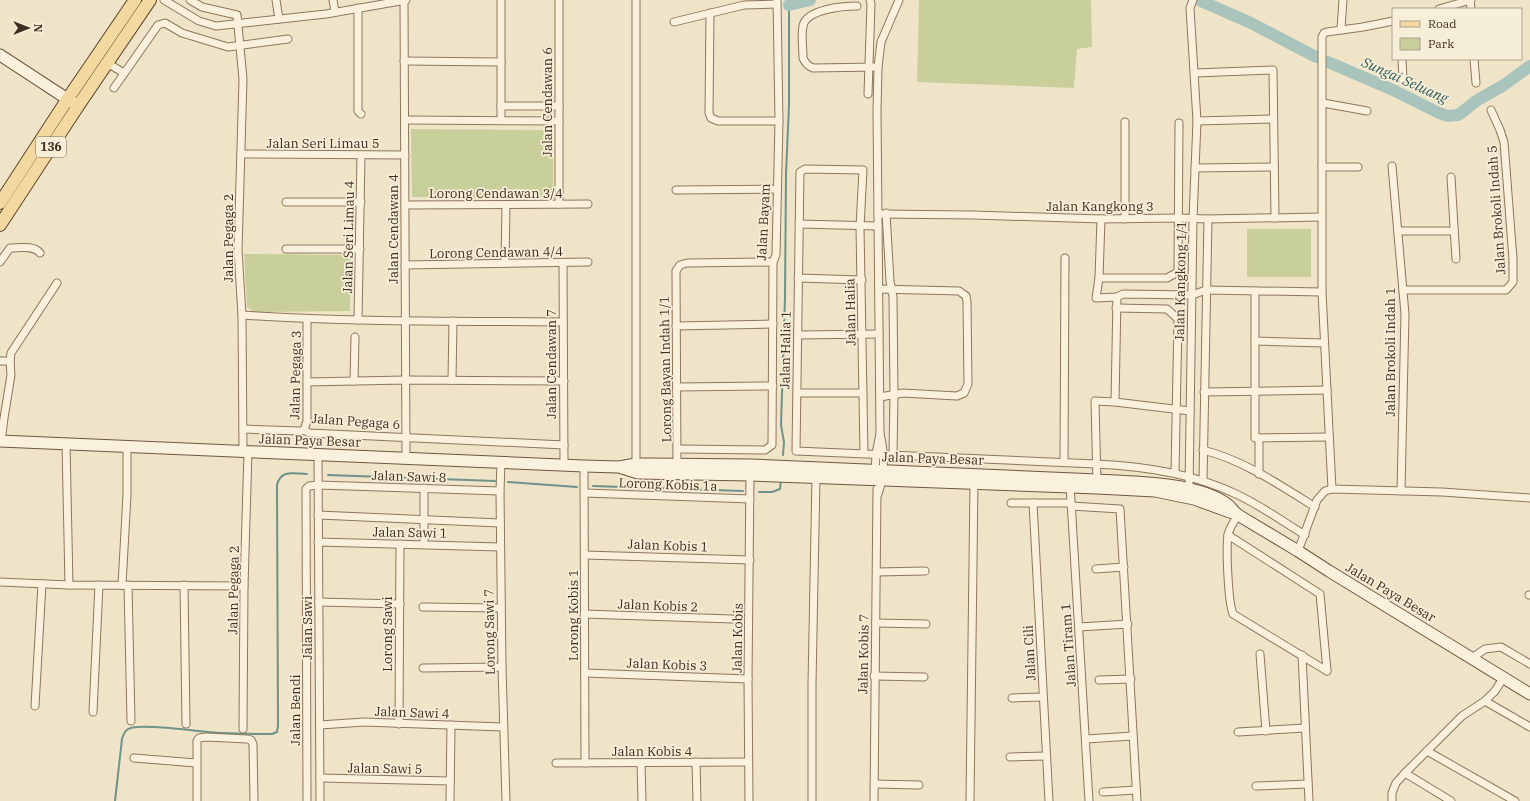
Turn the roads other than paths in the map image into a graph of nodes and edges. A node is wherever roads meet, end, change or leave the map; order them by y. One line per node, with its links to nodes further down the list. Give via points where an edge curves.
1 (135, 0): 44 (main road, 136)
2 (150, 0): 35 (main road, 136)
3 (164, 0): 26 (street, via 199,21 216,26)
4 (190, 0): 26 (street, Jalan Pegaga 2, via 202,7 237,15)
5 (276, 0): 23 (street)
6 (333, 0): 21 (street)
7 (405, 0): 15 (street); 33 (street, Jalan Cendawan 4)
8 (501, 0): 34 (street)
9 (559, 0): 47 (street, Jalan Cendawan 6)
10 (636, 0): 171 (street)
11 (899, 0): 36 (street, Jalan Kobis 7, via 881,42)
12 (1343, 0): 27 (street)
13 (1471, 0): 20 (street)
14 (1193, 1): 39 (street, Jalan Kangkong 1/1, via 1190,8)
15 (388, 2): 19 (street)
16 (777, 2): 22 (street, via 744,5); 55 (street, Jalan Bayam)
17 (871, 2): 37 (street)
18 (857, 6): 37 (street, via 811,15 803,25 803,58 808,66 813,68)
19 (358, 8): 21 (street); 50 (street, via 358,111)
20 (1442, 8)
21 (335, 12): 23 (street)
22 (710, 13): 25 (street); 55 (street, via 711,118 718,121)
23 (279, 19): 26 (street)
24 (1392, 21): 27 (street)
25 (674, 22)
26 (237, 25): 29 (street, Jalan Pegaga 2)
27 (1342, 29): 45 (street, via 1324,34 1322,37)
28 (288, 39): 29 (street)
29 (240, 45): 38 (street, via 228,47 197,38 165,23 158,25); 59 (street, Jalan Pegaga 2, via 243,78)
30 (0, 55): 44 (street)
31 (1402, 60): 40 (street)
32 (1474, 60): 41 (street)
33 (404, 61): 34 (street); 52 (street, Jalan Cendawan 4)
34 (501, 62): 46 (street)
35 (107, 63): 38 (street); 44 (main road, 136)
36 (878, 67): 37 (street); 79 (street, Jalan Kobis 7)
37 (869, 68): 43 (street)
38 (124, 73): 42 (street)
39 (1195, 73): 51 (street, via 1273,70); 56 (street, Jalan Kangkong 1/1)
40 (1403, 80)
41 (1476, 83)
42 (114, 88)
43 (868, 94)
44 (72, 102): 73 (main road, 136); 88 (main road, 136)
45 (1323, 103): 49 (street); 64 (street)
46 (501, 106): 47 (street); 53 (street)
47 (559, 106): 54 (street, Jalan Cendawan 6)
48 (1491, 110): 111 (street, Jalan Brokoli Indah 5, via 1504,142 1513,282 1506,290)
49 (1367, 111)
50 (361, 114)
51 (1273, 119): 56 (street); 63 (street)
52 (404, 120): 53 (street); 61 (street, Jalan Cendawan 4)
53 (501, 120): 54 (street)
54 (559, 121): 74 (street, Jalan Cendawan 6)
55 (779, 121): 69 (street, Jalan Bayam)
56 (1197, 121): 66 (street, Jalan Kangkong 1/1)
57 (1125, 122): 84 (street)
58 (1179, 123): 81 (street)
59 (241, 154): 60 (street, Jalan Seri Limau 5); 117 (street, Jalan Pegaga 2, via 238,250)
60 (361, 155): 61 (street, Jalan Seri Limau 5); 72 (street, Jalan Seri Limau 4)
61 (404, 155): 76 (street, Jalan Cendawan 4)
62 (1392, 166): 91 (street, Jalan Brokoli Indah 1)
63 (1274, 167): 66 (street); 82 (street)
64 (1322, 167): 65 (street); 80 (street)
65 (1358, 167)
66 (1195, 168): 85 (street, Jalan Kangkong 1/1)
67 (863, 170): 87 (street, Jalan Halia 1, via 802,170); 89 (street, Jalan Halia)
68 (1451, 177): 92 (street)
69 (777, 189): 70 (street); 100 (street, Jalan Bayam, via 776,255)
70 (676, 190)
71 (286, 202): 72 (street)
72 (361, 202): 94 (street, Jalan Seri Limau 4)
73 (0, 203)
74 (559, 204): 75 (street, Lorong Cendawan 3/4); 77 (street, Lorong Cendawan 3/4)
75 (588, 204)
76 (405, 205): 77 (street, Lorong Cendawan 3/4); 103 (street, Jalan Cendawan 4)
77 (506, 205): 101 (street)
78 (886, 213): 79 (street, Jalan Kangkong 3); 83 (street, Jalan Kangkong 3); 109 (street)
79 (878, 214): 90 (street, Jalan Kobis 7)
80 (1321, 217): 82 (street, Jalan Kangkong 3); 113 (street)
81 (1179, 218): 84 (street, Jalan Kangkong 3); 85 (street, Jalan Kangkong 3); 105 (street, via 1178,272 1167,278)
82 (1275, 218): 86 (street, Jalan Kangkong 3)
83 (1101, 219): 84 (street, Jalan Kangkong 3); 105 (street)
84 (1125, 219)
85 (1193, 219): 86 (street, Jalan Kangkong 3); 114 (street, Jalan Kangkong 1/1)
86 (1208, 219): 110 (street)
87 (799, 224): 89 (street); 104 (street, Jalan Halia 1)
88 (0, 225)
89 (860, 226): 90 (street); 106 (street, Jalan Halia)
90 (878, 226): 108 (street, Jalan Kobis 7)
91 (1398, 231): 92 (street); 111 (street, Jalan Brokoli Indah 1)
92 (1454, 231): 98 (street)
93 (286, 248): 94 (street)
94 (360, 249): 119 (street, Jalan Seri Limau 4)
95 (40, 253): 96 (street, via 29,248 10,248)
96 (1, 257)
97 (1065, 258): 169 (street)
98 (1456, 259)
99 (588, 262): 102 (street, Lorong Cendawan 4/4)
100 (773, 262): 123 (street, Jalan Bayam); 124 (street, Lorong Bayan Indah 1/1, via 680,265 676,272)
101 (505, 263): 102 (street, Lorong Cendawan 4/4); 103 (street, Lorong Cendawan 4/4)
102 (563, 263): 122 (street, Jalan Cendawan 7)
103 (405, 265): 120 (street, Jalan Cendawan 4)
104 (798, 278): 106 (street); 126 (street, Jalan Halia 1)
105 (1099, 278): 115 (street, via 1096,298)
106 (862, 280): 127 (street, Jalan Halia)
107 (57, 283): 132 (street, via 11,353)
108 (879, 289): 109 (street); 125 (street, Jalan Kobis 7)
109 (892, 289): 145 (street); 145 (street, via 959,291 966,296 967,302 968,384 964,393 957,396 903,393)
110 (1206, 290): 112 (street); 114 (street); 141 (street)
111 (1403, 290): 192 (street, Jalan Brokoli Indah 1, via 1405,314)
112 (1256, 291): 113 (street); 129 (street)
113 (1322, 292): 130 (street)
114 (1192, 295): 115 (street, via 1123,294); 149 (street, Jalan Kangkong 1/1)
115 (1117, 297): 116 (street)
116 (1116, 308): 147 (street); 148 (street, via 1167,309 1178,319)
117 (242, 315): 118 (street); 151 (street, Jalan Pegaga 2)
118 (307, 319): 119 (street); 136 (street, Jalan Pegaga 3)
119 (358, 320): 120 (street)
120 (405, 320): 121 (street); 133 (street, Jalan Cendawan 4)
121 (453, 321): 122 (street); 134 (street)
122 (563, 322): 137 (street, Jalan Cendawan 7)
123 (773, 324): 124 (street); 138 (street, Jalan Bayam)
124 (676, 326): 139 (street, Lorong Bayan Indah 1/1)
125 (879, 334): 127 (street); 146 (street, Jalan Kobis 7)
126 (798, 335): 127 (street); 143 (street, Jalan Halia 1)
127 (863, 335): 144 (street, Jalan Halia)
128 (355, 336): 135 (street)
129 (1255, 341): 130 (street); 142 (street)
130 (1324, 343): 140 (street)
131 (0, 361): 132 (street)
132 (10, 361): 150 (street, via 12,375)
133 (405, 380): 134 (street); 135 (street); 153 (street, Jalan Cendawan 4)
134 (452, 380): 137 (street)
135 (354, 381): 136 (street)
136 (307, 382): 152 (street, Jalan Pegaga 3, via 307,422)
137 (564, 382): 158 (street, Jalan Cendawan 7)
138 (772, 386): 139 (street); 161 (street, Jalan Bayam, via 772,445 765,450)
139 (677, 387): 160 (street, Lorong Bayan Indah 1/1)
140 (1327, 390): 142 (street); 154 (street)
141 (1204, 392): 142 (street); 162 (street)
142 (1254, 392): 155 (street)
143 (796, 393): 144 (street); 165 (street, Jalan Halia 1, via 796,451)
144 (863, 393): 165 (street, Jalan Halia)
145 (894, 395): 146 (street); 167 (street)
146 (880, 397): 166 (street, Jalan Kobis 7)
147 (1115, 402): 148 (street); 172 (street, via 1095,401)
148 (1176, 409): 149 (street); 178 (street)
149 (1190, 412): 181 (street, Jalan Kangkong 1/1)
150 (2, 418): 156 (street)
151 (243, 429): 152 (street, Jalan Pegaga 6); 163 (street, Jalan Pegaga 2)
152 (304, 430): 153 (street, Jalan Pegaga 6, via 309,433)
153 (406, 437): 158 (street, Jalan Pegaga 6); 168 (street, Jalan Cendawan 4)
154 (1329, 437): 155 (street); 190 (street)
155 (1257, 438): 179 (street)
156 (1, 442): 157 (street, Jalan Paya Besar)
157 (66, 444): 159 (street, Jalan Paya Besar); 219 (street)
158 (564, 445): 173 (street, Jalan Cendawan 7)
159 (127, 447): 163 (street, Jalan Paya Besar); 221 (street)
160 (678, 449): 161 (street); 176 (street, Lorong Bayan Indah 1/1)
161 (751, 450): 177 (street, Jalan Kobis)
162 (1204, 450): 179 (street, via 1221,454); 183 (street)
163 (245, 452): 164 (street, Jalan Paya Besar); 223 (street, Jalan Pegaga 2)
164 (318, 454): 168 (street, Jalan Paya Besar); 187 (street, Jalan Sawi)
165 (864, 454): 166 (street, Jalan Halia 1)
166 (880, 454): 167 (street, Jalan Halia 1); 180 (street, Jalan Kobis 7)
167 (893, 454): 169 (street, Jalan Halia 1)
168 (406, 459): 170 (street, Jalan Paya Besar)
169 (1064, 462): 172 (street, Jalan Halia 1)
170 (501, 463): 173 (street, Jalan Paya Besar); 191 (street, Lorong Sawi 7)
171 (636, 464): 175 (street, Jalan Paya Besar); 176 (street, Jalan Paya Besar)
172 (1096, 464): 178 (street, Jalan Halia 1, via 1141,467); 186 (street)
173 (564, 465): 174 (street, Jalan Paya Besar)
174 (584, 466): 175 (street, Jalan Paya Besar); 193 (street, Lorong Kobis 1)
175 (619, 467): 176 (street, Jalan Paya Besar, via 638,473)
176 (678, 469): 177 (street, Jalan Paya Besar)
177 (750, 470): 180 (street, Jalan Paya Besar); 182 (street, Jalan Paya Besar); 195 (street, Jalan Kobis)
178 (1175, 473): 181 (street, Jalan Halia 1)
179 (1259, 474): 199 (street)
180 (879, 475): 182 (street, Jalan Paya Besar); 184 (street, Jalan Paya Besar); 185 (street, Jalan Paya Besar); 216 (street, Jalan Kobis 7)
181 (1189, 476): 183 (street, Jalan Halia 1); 189 (street, Jalan Kangkong 1/1)
182 (816, 477): 294 (street)
183 (1203, 481): 205 (street, Jalan Halia 1, via 1236,494)
184 (1070, 483): 185 (street, Jalan Paya Besar); 186 (street, Jalan Paya Besar); 198 (street, Jalan Tiram 1)
185 (974, 484): 296 (street)
186 (1097, 484): 189 (street, Jalan Paya Besar, via 1154,483); 201 (street, Jalan Paya Besar, via 1194,499)
187 (318, 485): 188 (street, Jalan Sawi 8); 200 (street, Jalan Sawi); 287 (street, Jalan Bendi, via 306,489 305,502)
188 (424, 488): 191 (street, Jalan Sawi 8); 202 (street)
189 (1189, 489): 201 (street, Jalan Paya Besar, via 1218,498)
190 (1332, 489): 192 (street); 199 (street, via 1320,494)
191 (500, 491): 203 (street, Lorong Sawi 7)
192 (1401, 491): 194 (street)
193 (585, 493): 195 (street, Lorong Kobis 1a); 211 (street, Lorong Kobis 1)
194 (1530, 498)
195 (750, 499): 212 (street, Jalan Kobis)
196 (1033, 503): 197 (street); 198 (street); 248 (street, Jalan Cili)
197 (1011, 504)
198 (1071, 505): 213 (street, via 1120,509); 233 (street, Jalan Tiram 1)
199 (1315, 507): 205 (street)
200 (318, 515): 202 (street); 206 (street, Jalan Sawi)
201 (1238, 515): 204 (street); 210 (street, Jalan Paya Besar)
202 (424, 520): 203 (street); 208 (street)
203 (500, 523): 209 (street, Lorong Sawi 7)
204 (1228, 535): 235 (street, via 1228,578 1233,614); 235 (street, via 1320,594 1327,671)
205 (1305, 535): 210 (street)
206 (318, 542): 207 (street, Jalan Sawi 1); 224 (street, Jalan Sawi)
207 (400, 544): 208 (street, Jalan Sawi 1); 225 (street, Lorong Sawi)
208 (424, 544): 209 (street, Jalan Sawi 1)
209 (500, 547): 227 (street, Lorong Sawi 7)
210 (1298, 551): 236 (street, Jalan Paya Besar)
211 (585, 555): 212 (street, Jalan Kobis 1); 228 (street, Lorong Kobis 1)
212 (750, 560): 244 (street, Jalan Kobis)
213 (1124, 567): 214 (street); 232 (street)
214 (1096, 569)
215 (925, 571): 216 (street)
216 (877, 572): 230 (street, Jalan Kobis 7)
217 (0, 582): 218 (street)
218 (42, 584): 219 (street); 251 (street)
219 (69, 585): 220 (street)
220 (99, 585): 221 (street); 252 (street)
221 (125, 585): 222 (street); 253 (street)
222 (184, 585): 223 (street); 254 (street)
223 (244, 586): 261 (street, Jalan Pegaga 2)
224 (319, 602): 225 (street); 256 (street, Jalan Sawi)
225 (400, 604): 255 (street, Lorong Sawi)
226 (423, 607): 227 (street)
227 (501, 608): 238 (street, Lorong Sawi 7)
228 (584, 614): 229 (street, Jalan Kobis 2); 240 (street, Lorong Kobis 1)
229 (732, 620)
230 (876, 623): 231 (street); 241 (street, Jalan Kobis 7)
231 (926, 624)
232 (1128, 624): 233 (street); 245 (street)
233 (1079, 627): 265 (street, Jalan Tiram 1)
234 (1260, 654): 262 (street)
235 (1302, 655): 260 (street)
236 (1472, 658): 237 (street, via 1485,649 1501,647); 243 (street, Jalan Paya Besar)
237 (1530, 664)
238 (502, 667): 239 (street); 258 (street, Lorong Sawi 7)
239 (422, 668)
240 (585, 674): 244 (street, Jalan Kobis 3); 274 (street, Lorong Kobis 1)
241 (874, 676): 242 (street); 279 (street, Jalan Kobis 7)
242 (924, 677)
243 (1504, 677): 247 (street, Jalan Paya Besar); 250 (street)
244 (748, 679): 271 (street, Jalan Kobis)
245 (1130, 679): 246 (street); 264 (street)
246 (1099, 680)
247 (1530, 694)
248 (1043, 697): 249 (street); 267 (street, Jalan Cili)
249 (1012, 698)
250 (1485, 701): 259 (street); 266 (street, via 1462,716)
251 (35, 706)
252 (93, 712)
253 (131, 720)
254 (186, 724)
255 (399, 724): 256 (street, Jalan Sawi 4, via 364,722); 257 (street, Jalan Sawi 4)
256 (320, 725): 277 (street, Jalan Sawi)
257 (451, 725): 258 (street, Jalan Sawi 4); 278 (street)
258 (503, 727): 290 (street, Lorong Sawi 7)
259 (1530, 727)
260 (1306, 728): 262 (street); 280 (street)
261 (243, 729)
262 (1266, 731): 263 (street)
263 (1238, 732)
264 (1133, 736): 265 (street); 283 (street)
265 (1086, 739): 298 (street, Jalan Tiram 1)
266 (1427, 751): 276 (street); 303 (street)
267 (1046, 756): 268 (street); 297 (street, Jalan Cili)
268 (1010, 757)
269 (134, 758): 272 (street)
270 (696, 762): 271 (street, Jalan Kobis 4); 275 (street, Jalan Kobis 4); 292 (street)
271 (748, 762): 293 (street, Jalan Kobis)
272 (196, 763): 285 (street); 286 (street, via 199,738 251,740)
273 (556, 763): 274 (street, Jalan Kobis 4)
274 (585, 763): 275 (street, Jalan Kobis 4)
275 (641, 763): 291 (street)
276 (1405, 773): 301 (street, via 1396,783); 302 (street)
277 (320, 778): 278 (street, Jalan Sawi 5); 288 (street, Jalan Sawi)
278 (450, 781): 289 (street)
279 (874, 784): 281 (street); 295 (street, Jalan Kobis 7)
280 (1308, 784): 282 (street); 300 (street)
281 (919, 785)
282 (1256, 786)
283 (1136, 790): 284 (street); 299 (street)
284 (1103, 792)
285 (197, 801)
286 (254, 801)
287 (307, 801)
288 (320, 801)
289 (450, 801)
290 (506, 801)
291 (642, 801)
292 (697, 801)
293 (749, 801)
294 (812, 801)
295 (874, 801)
296 (970, 801)
297 (1049, 801)
298 (1089, 801)
299 (1137, 801)
300 (1309, 801)
301 (1392, 801)
302 (1451, 801)
303 (1515, 801)

